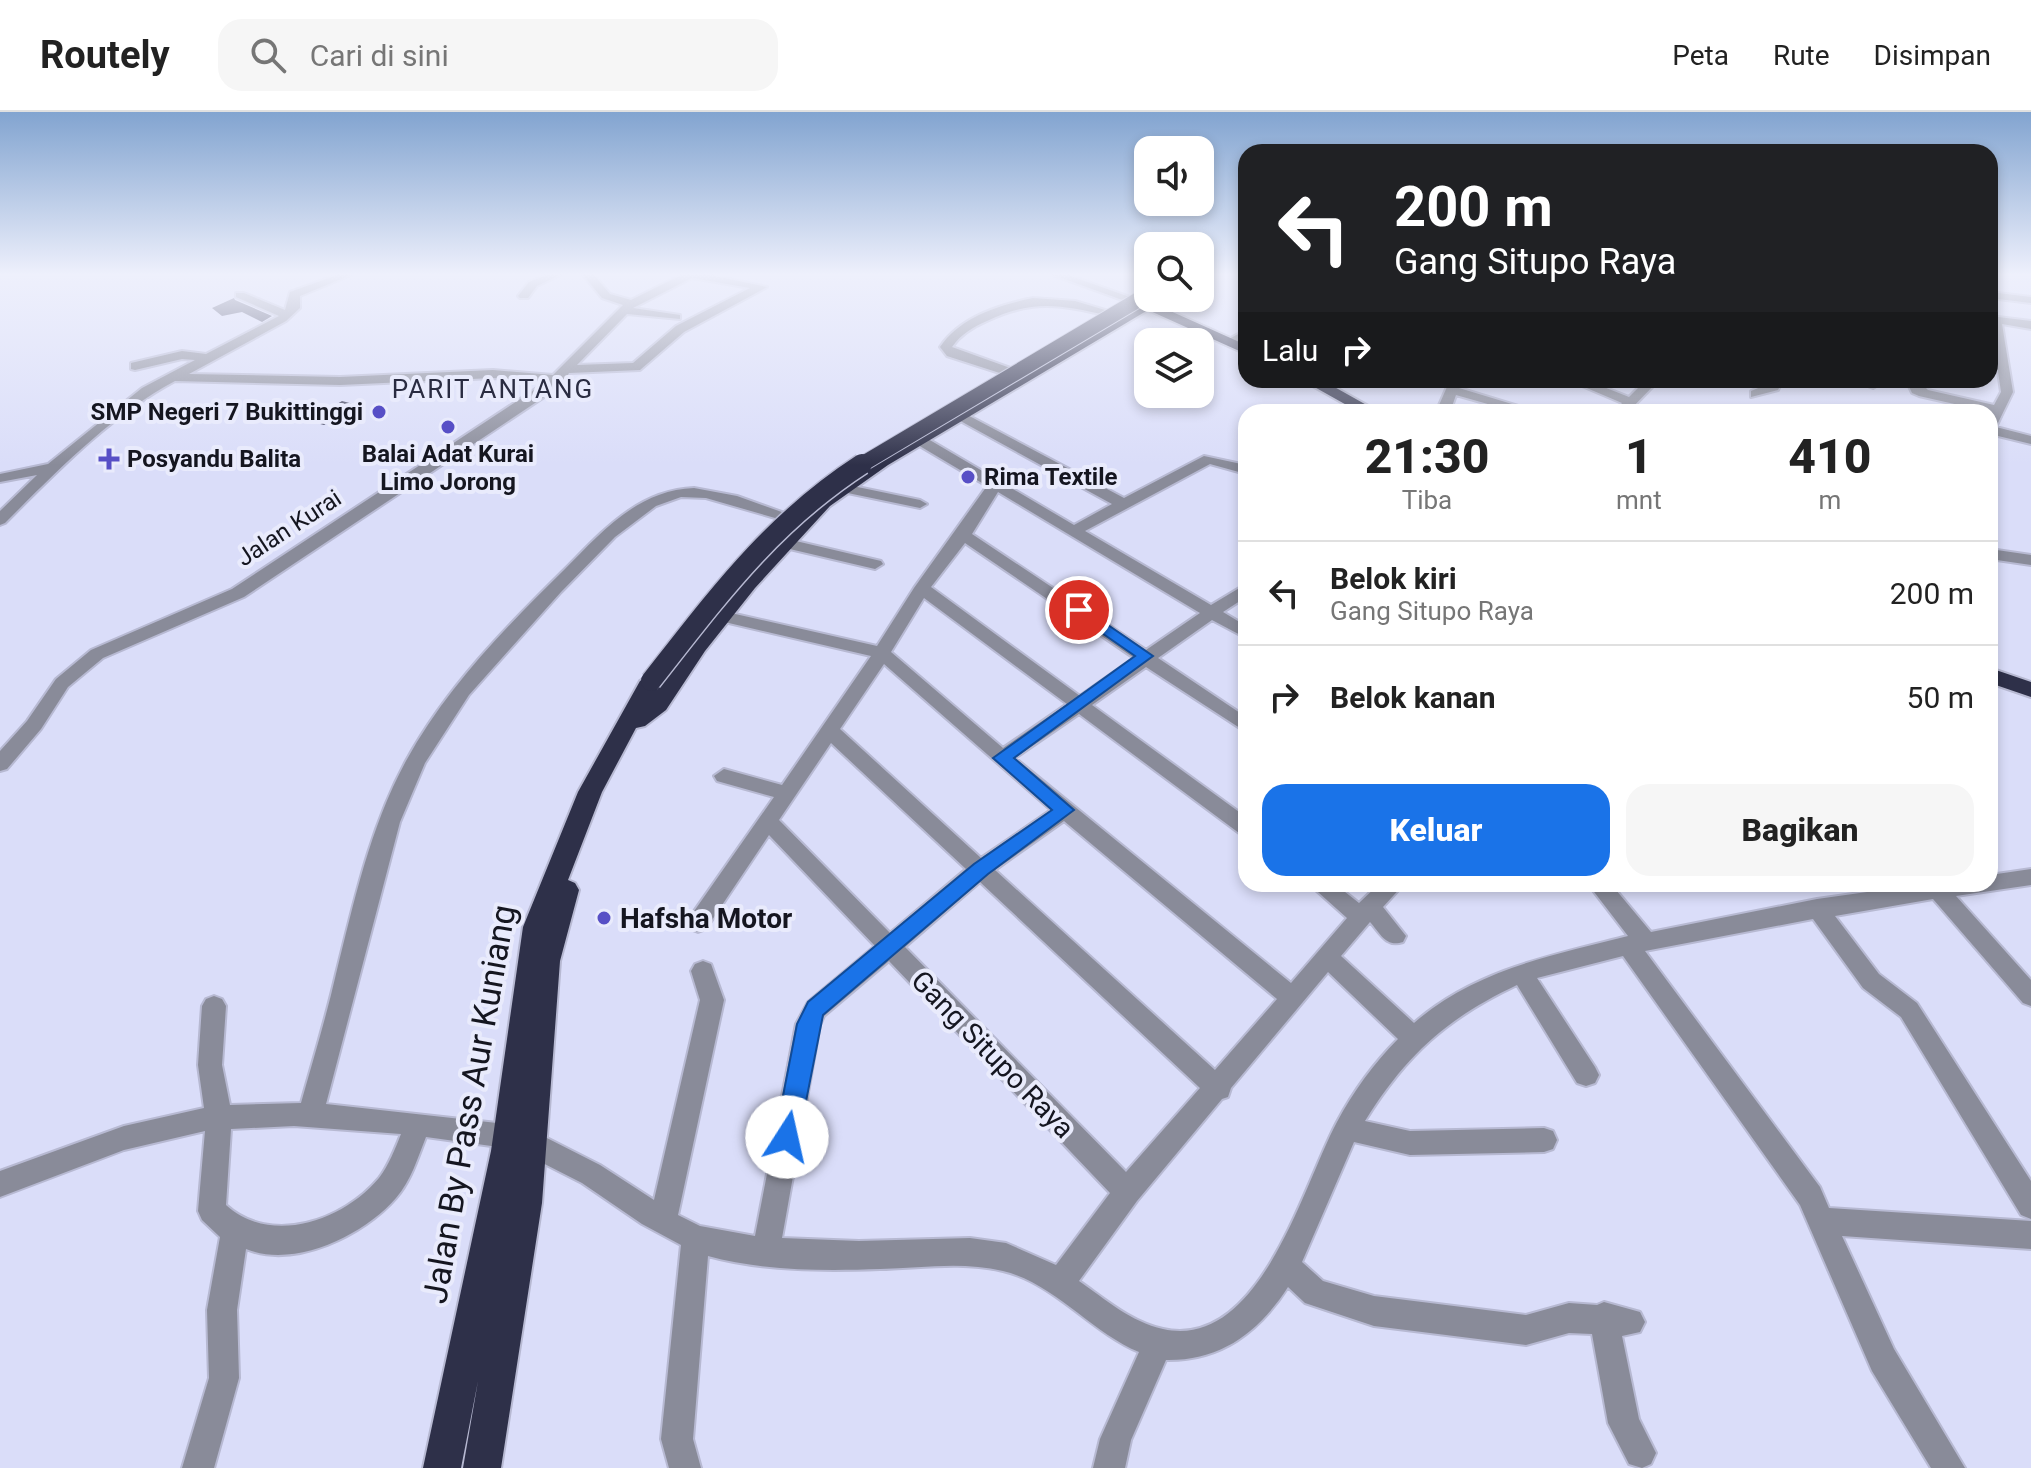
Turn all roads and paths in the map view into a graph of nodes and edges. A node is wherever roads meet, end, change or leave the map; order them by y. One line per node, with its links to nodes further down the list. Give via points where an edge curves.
1 (243, 338): 14 (street)
2 (598, 338): 17 (street, Jalan Kurai)
3 (663, 338): 17 (street, via 636,367)
4 (954, 338): 16 (street, via 946,347 951,353)
5 (1076, 338): 10 (highway, Jalan By Pass Aur Kuniang)
6 (1078, 338): 10 (highway, Jalan By Pass Aur Kuniang)
7 (1079, 338): 64 (highway, Jalan By Pass Aur Kuniang, bridge, via 823,495 761,555 657,681)
8 (1220, 338): 11 (highway)
9 (1237, 338): 11 (street)
10 (1073, 341): 16 (highway, Jalan By Pass Aur Kuniang); 34 (highway, Jalan By Pass Aur Kuniang)
11 (1229, 342): 12 (highway)
12 (1238, 346)
13 (1998, 353): 20 (street)
14 (206, 358): 15 (street, via 182,355); 18 (street)
15 (135, 366)
16 (1009, 372): 45 (highway, Jalan By Pass Aur Kuniang, via 856,459)
17 (565, 374): 18 (street, via 340,381); 67 (street, Jalan Kurai, via 238,593 97,654 62,683)
18 (169, 377): 38 (street)
19 (1998, 382): 20 (street)
20 (2006, 384): 33 (street)
21 (1325, 388): 28 (highway)
22 (1463, 388): 29 (street)
23 (1589, 388): 30 (street)
24 (1645, 388): 31 (street)
25 (1771, 388): 27 (street)
26 (1916, 388): 32 (street)
27 (1756, 394)
28 (1356, 404)
29 (1508, 404)
30 (1620, 404)
31 (1629, 404)
32 (1973, 404)
33 (1999, 410)
34 (960, 415): 36 (highway, Jalan By Pass Aur Kuniang); 44 (street)
35 (1998, 430): 37 (street)
36 (918, 439): 41 (street); 42 (highway, Jalan By Pass Aur Kuniang)
37 (2031, 440)
38 (53, 467): 40 (street); 46 (street)
39 (1238, 468): 44 (street, via 1209,459)
40 (0, 478)
41 (996, 484): 47 (street); 48 (street)
42 (843, 488): 43 (street); 49 (highway, Jalan By Pass Aur Kuniang)
43 (920, 504)
44 (1123, 504): 47 (street)
45 (782, 515): 64 (highway, Jalan By Pass Aur Kuniang, via 725,574 654,663 629,701); 96 (street, via 694,492 647,506 549,594 441,722 407,782 374,862)
46 (0, 520)
47 (1073, 531): 55 (street)
48 (963, 535): 53 (street); 59 (street)
49 (783, 543): 52 (street); 56 (highway, Jalan By Pass Aur Kuniang)
50 (1998, 555): 51 (street)
51 (2031, 560)
52 (875, 564)
53 (922, 588): 58 (street); 62 (street)
54 (1238, 594): 55 (street)
55 (1208, 613): 57 (street); 59 (street)
56 (722, 616): 58 (street); 64 (highway, Jalan By Pass Aur Kuniang, via 658,705)
57 (1238, 629)
58 (882, 653): 65 (street); 66 (street)
59 (1145, 656): 62 (street); 63 (street)
60 (1998, 678): 61 (highway)
61 (2031, 690)
62 (1079, 704): 66 (street); 72 (street)
63 (1238, 720)
64 (633, 721): 100 (highway, Jalan By Pass Aur Kuniang, via 539,951)
65 (830, 731): 69 (street); 73 (street)
66 (1002, 758): 70 (street)
67 (2, 762)
68 (724, 776): 69 (street)
69 (787, 793): 71 (street)
70 (1065, 810): 73 (street); 91 (street)
71 (768, 821): 83 (street); 86 (street, Gang Situpo Raya)
72 (1238, 822)
73 (981, 869): 86 (street); 95 (street)
74 (2031, 877): 75 (street)
75 (1998, 882)
76 (1333, 892): 82 (street)
77 (1385, 892): 82 (street)
78 (1604, 892): 85 (street)
79 (1925, 892): 81 (street)
80 (1940, 892): 90 (street)
81 (1817, 908): 85 (street); 104 (street, via 1871,981 1909,1010)
82 (1366, 912): 84 (street); 87 (street)
83 (698, 923)
84 (1395, 936)
85 (1637, 943): 89 (street); 106 (street, via 1798,1177)
86 (887, 946): 103 (street, Gang Situpo Raya); 110 (street, via 825,997 808,1024)
87 (1327, 957): 91 (street); 93 (street)
88 (703, 971): 105 (street, via 712,1000)
89 (1522, 974): 93 (street, via 1469,997); 94 (street)
90 (2031, 996)
91 (1292, 998): 95 (street)
92 (214, 1006): 97 (street, via 210,1065)
93 (1413, 1038): 99 (street)
94 (1586, 1075)
95 (1219, 1089): 103 (street)
96 (310, 1116): 97 (street); 98 (street)
97 (219, 1118): 102 (street, via 134,1134); 107 (street, via 212,1211)
98 (418, 1124): 100 (street); 107 (street, via 387,1189 350,1219 289,1241 257,1240)
99 (1347, 1129): 101 (street, via 1410,1143); 111 (street)
100 (518, 1140): 105 (street, via 587,1172); 116 (highway, Jalan By Pass Aur Kuniang, via 507,1151); 117 (highway, Jalan By Pass Aur Kuniang, via 526,1203)
101 (1544, 1140)
102 (0, 1184)
103 (1127, 1192): 112 (street)
104 (2031, 1206)
105 (663, 1219): 109 (street)
106 (1821, 1221): 108 (street); 120 (street, via 1883,1360)
107 (235, 1232): 115 (street, via 222,1310 224,1378)
108 (2031, 1235)
109 (696, 1238): 110 (street); 118 (street, via 677,1439)
110 (766, 1250): 112 (street, via 994,1255)
111 (1285, 1265): 113 (street, via 1267,1295 1219,1336 1187,1347); 114 (street, via 1315,1293 1374,1311 1526,1330 1569,1318 1617,1320 1624,1423)
112 (1060, 1283): 113 (street, via 1129,1334)
113 (1157, 1347): 119 (street, via 1116,1439)
114 (1640, 1453)
115 (198, 1468)
116 (442, 1468)
117 (482, 1468)
118 (685, 1468)
119 (1109, 1468)
120 (1949, 1468)

